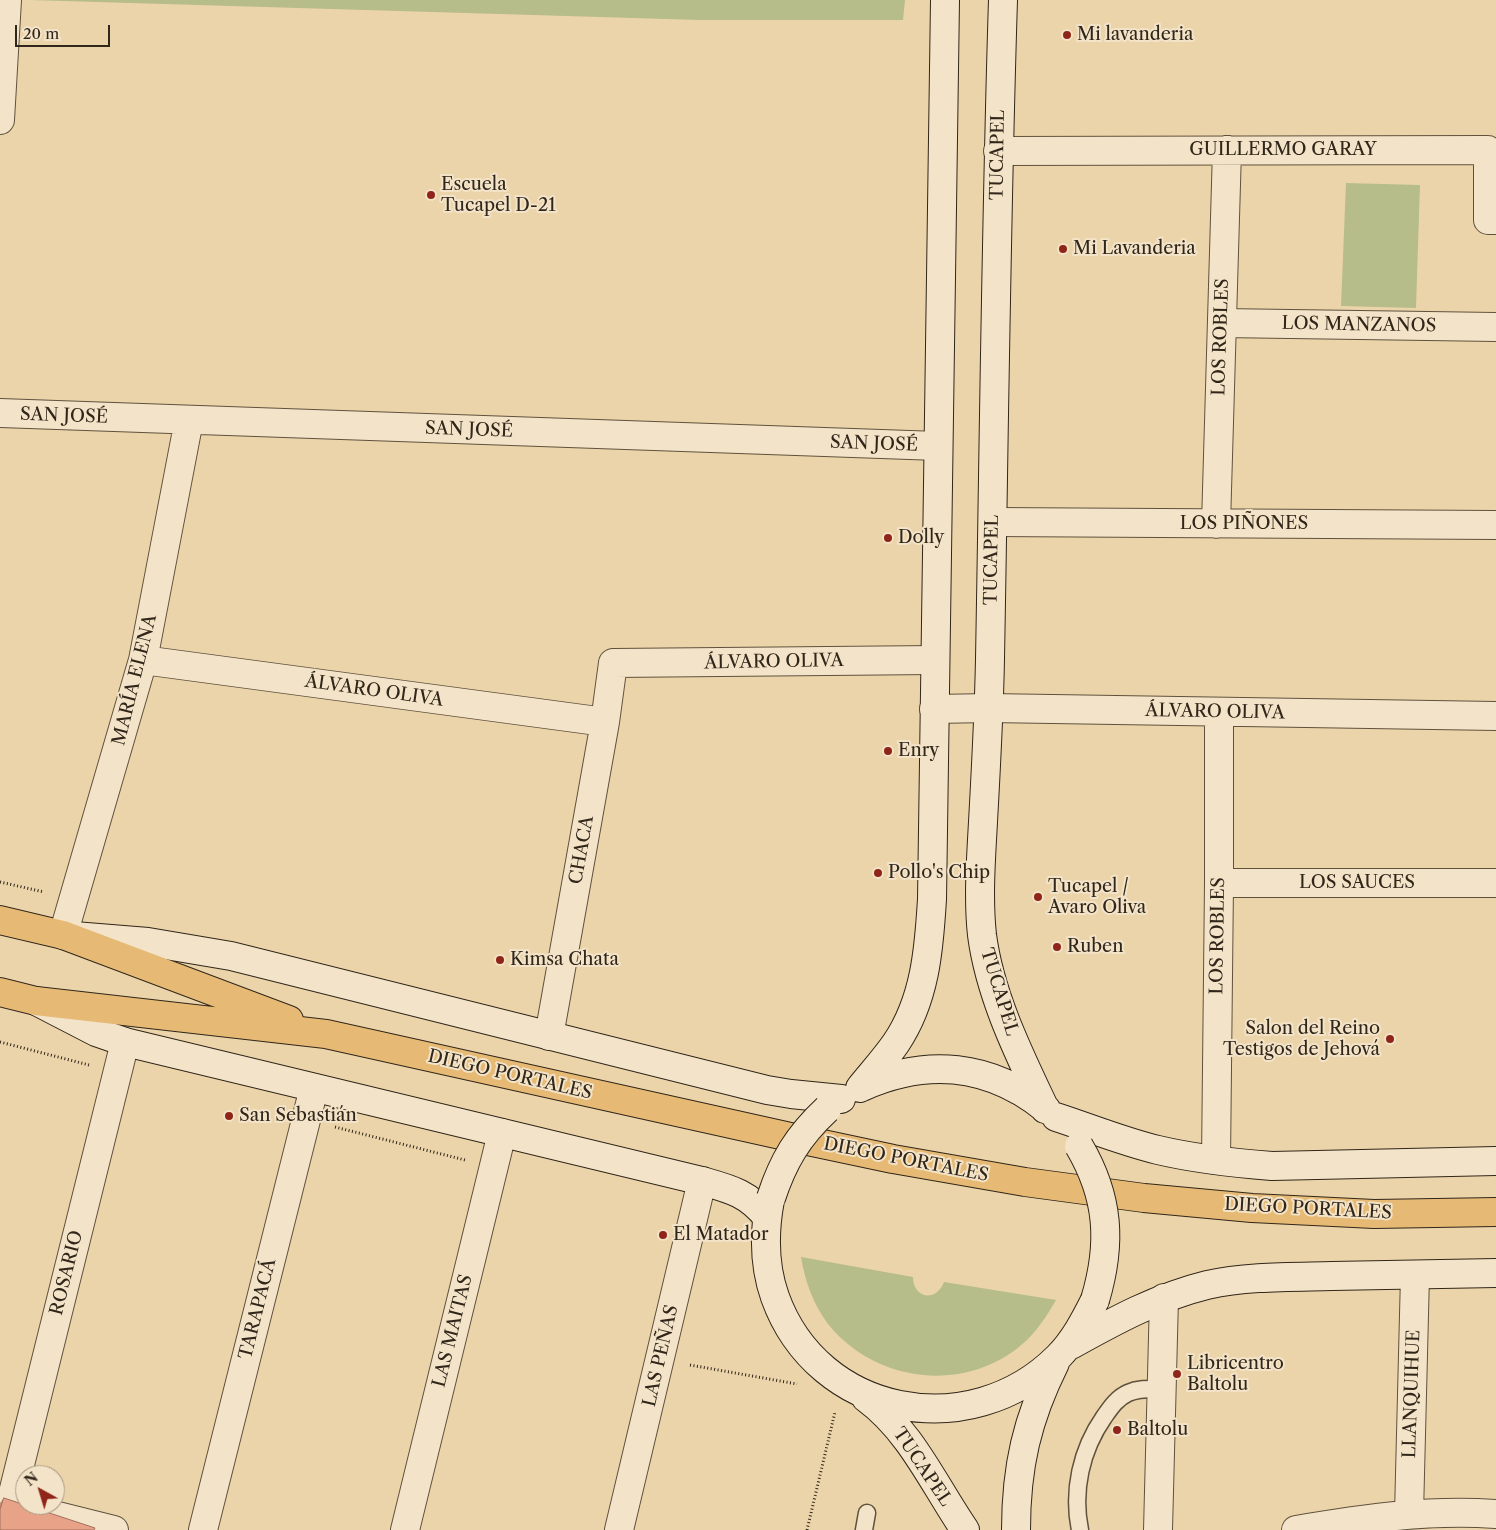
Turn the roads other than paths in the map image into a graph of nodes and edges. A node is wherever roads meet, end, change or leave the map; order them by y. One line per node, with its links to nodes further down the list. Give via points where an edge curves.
1 (7, 0): 4 (street)
2 (945, 0): 12 (street)
3 (1003, 0): 6 (street, TUCAPEL)
4 (0, 120)
5 (1227, 150): 6 (street, GUILLERMO GARAY); 7 (street, GUILLERMO GARAY, via 1488,150 1488,220); 8 (street, LOS ROBLES)
6 (998, 151): 13 (street, TUCAPEL)
7 (1496, 220)
8 (1222, 323): 9 (street, LOS MANZANOS); 14 (street, LOS ROBLES)
9 (1496, 327)
10 (0, 413): 11 (street, SAN JOSÉ)
11 (190, 420): 12 (street, SAN JOSÉ); 16 (street, MARÍA ELENA)
12 (938, 446): 17 (street)
13 (992, 522): 14 (street, LOS PIÑONES); 19 (street, TUCAPEL)
14 (1216, 524): 15 (street, LOS PIÑONES)
15 (1496, 525)
16 (143, 660): 23 (street, ÁLVARO OLIVA); 27 (street, MARÍA ELENA)
17 (935, 660): 18 (street, ÁLVARO OLIVA); 20 (street)
18 (613, 663): 23 (street, CHACA)
19 (990, 708): 20 (street, ÁLVARO OLIVA); 21 (street, ÁLVARO OLIVA); 35 (street, TUCAPEL, via 981,860 982,934 1002,1010 1021,1057)
20 (934, 709): 34 (street, via 932,899 926,967 919,994 897,1041 879,1065)
21 (1219, 712): 22 (street, ÁLVARO OLIVA); 24 (street, LOS ROBLES)
22 (1496, 716)
23 (605, 722): 31 (street, CHACA)
24 (1219, 883): 25 (street, LOS SAUCES); 37 (street, LOS ROBLES)
25 (1496, 883)
26 (0, 920): 27 (main road, DIEGO PORTALES)
27 (63, 934): 30 (main road, DIEGO PORTALES); 31 (street, via 148,942 231,956)
28 (0, 992): 29 (main road, DIEGO PORTALES)
29 (36, 1001): 30 (main road, DIEGO PORTALES); 32 (street, via 96,1032)
30 (326, 1034): 41 (main road, DIEGO PORTALES, via 836,1147 1025,1182 1252,1208 1374,1214)
31 (549, 1036): 34 (street, via 766,1090)
32 (124, 1042): 33 (street); 48 (street, ROSARIO)
33 (314, 1088): 36 (street); 53 (street, TARAPACÁ)
34 (843, 1098): 35 (street, via 893,1075 911,1071 965,1071 999,1081); 40 (street, bridge, via 814,1121 792,1149)
35 (1051, 1113): 37 (street, via 1156,1150); 45 (street, bridge, via 1088,1161 1100,1194 1105,1221 1104,1265 1095,1300)
36 (502, 1133): 39 (street); 54 (street, LAS MAITAS)
37 (1216, 1160): 38 (street, via 1272,1166)
38 (1496, 1161)
39 (702, 1181): 40 (street, via 742,1194 759,1207); 55 (street, LAS PEÑAS)
40 (769, 1207): 46 (street, via 766,1244 770,1277 783,1316 805,1349)
41 (1496, 1212)
42 (1496, 1273): 43 (street)
43 (1415, 1275): 44 (street, via 1275,1277 1228,1282); 50 (street, LLANQUIHUE)
44 (1164, 1298): 45 (street); 47 (street)
45 (1062, 1352): 46 (street, via 1019,1387 973,1405 923,1409 875,1398); 58 (street, via 1042,1391 1029,1427 1020,1464)
46 (852, 1388): 57 (street, TUCAPEL, via 873,1403 907,1440)
47 (1162, 1389): 59 (lane, via 1136,1390 1121,1396 1099,1424 1081,1468 1077,1491); 60 (street)
48 (5, 1504): 52 (street)
49 (867, 1513): 56 (lane)
50 (1408, 1514): 51 (street, via 1464,1511); 61 (street)
51 (1496, 1514)
52 (114, 1530)
53 (203, 1530)
54 (405, 1530)
55 (619, 1530)
56 (864, 1530)
57 (965, 1530)
58 (1016, 1530)
59 (1080, 1530)
60 (1158, 1530)
61 (1296, 1530)

